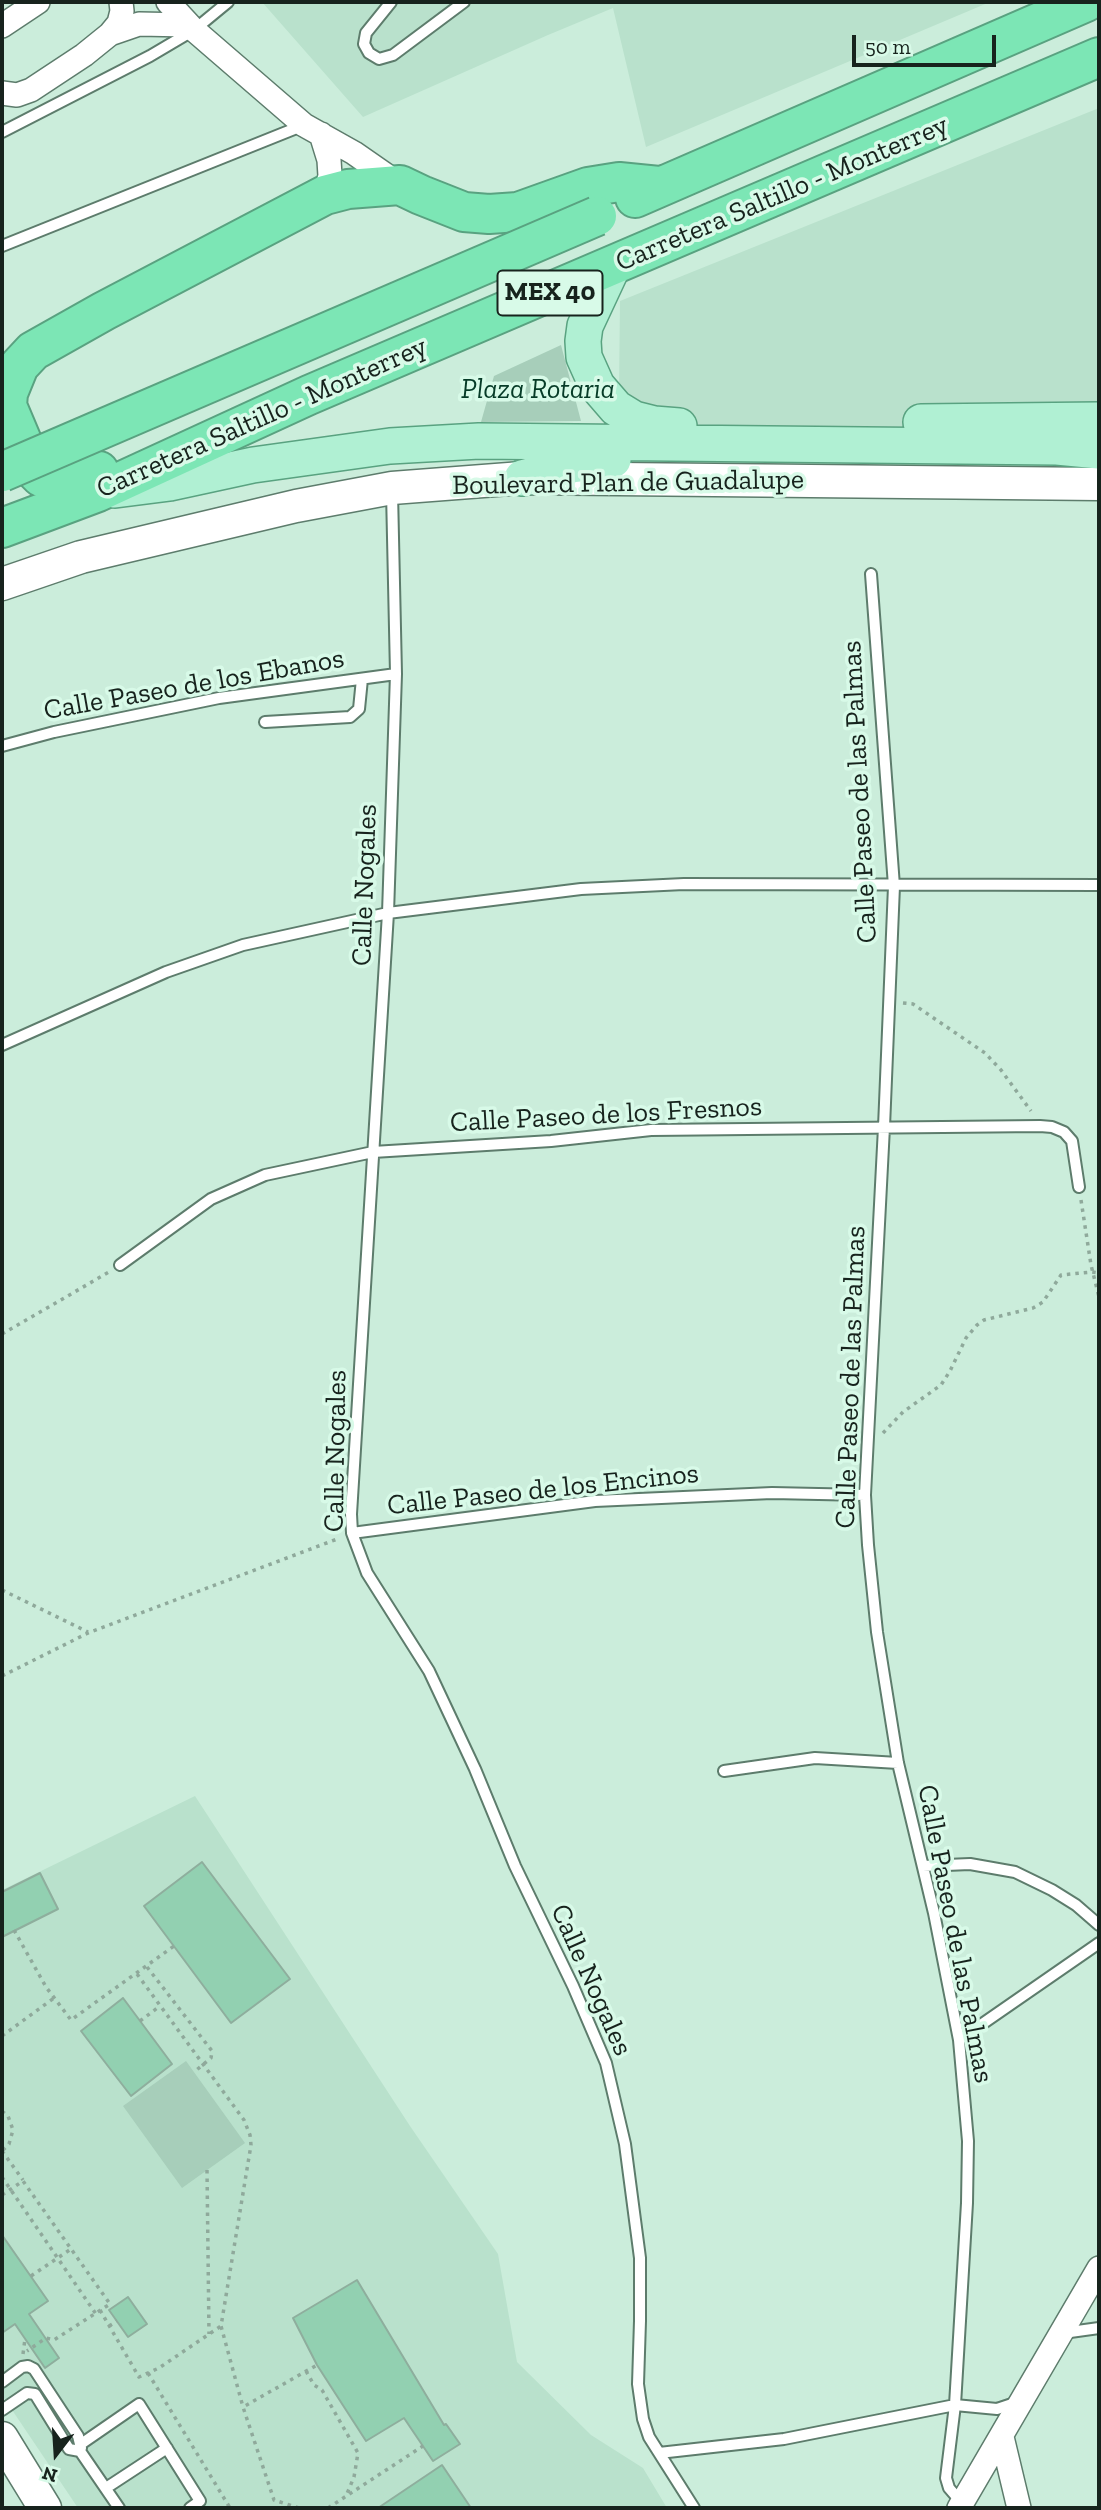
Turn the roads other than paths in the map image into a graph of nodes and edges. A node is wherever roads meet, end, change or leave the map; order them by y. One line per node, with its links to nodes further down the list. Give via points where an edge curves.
1 (38, 2): 10 (street)
2 (121, 2): 12 (street, via 119,23)
3 (168, 2): 11 (street)
4 (209, 2): 9 (lane)
5 (229, 2): 9 (lane)
6 (391, 2): 7 (lane, via 366,33 364,44 379,59 393,55)
7 (464, 2)
8 (1086, 2): 18 (highway, Carretera Saltillo - Monterrey / MEX 40)
9 (217, 11): 11 (lane)
10 (2, 26)
11 (191, 28): 12 (street, via 138,24); 15 (street); 16 (lane, via 122,71)
12 (110, 34): 14 (street, via 31,90 17,95)
13 (1099, 57): 21 (highway, Carretera Saltillo - Monterrey / MEX 40)
14 (2, 93)
15 (313, 129): 17 (street); 19 (street, via 329,160); 20 (lane)
16 (2, 132)
17 (400, 185): 18 (highway, via 464,212 489,214 518,212 588,187 619,182); 19 (highway)
18 (659, 186): 28 (highway, Carretera Saltillo - Monterrey / MEX 40, bridge)
19 (326, 195): 23 (highway, via 33,351 19,366)
20 (2, 246)
21 (613, 267): 22 (highway, Carretera Saltillo - Monterrey / MEX 40); 24 (main road, Boulevard Plan de Guadalupe, via 585,326 584,357 597,386 616,408 634,419 675,426)
22 (309, 395): 23 (highway, via 277,395 243,406 68,482 48,480 34,470 7,406); 32 (highway, Carretera Saltillo - Monterrey / MEX 40)
23 (3, 407): 33 (highway, via 15,482 10,504)
24 (1099, 420)
25 (1099, 433): 26 (main road)
26 (1057, 447): 27 (main road, Boulevard Plan de Guadalupe); 29 (main road, via 971,461 608,460); 32 (main road, Boulevard Plan de Guadalupe, via 478,441 390,446)
27 (1099, 451)
28 (2, 472)
29 (522, 478): 30 (street, Boulevard Plan de Guadalupe); 31 (street, Boulevard Plan de Guadalupe)
30 (1099, 484)
31 (392, 488): 36 (street, Boulevard Plan de Guadalupe, via 108,550); 37 (lane, Calle Nogales)
32 (98, 492): 34 (highway, Carretera Saltillo - Monterrey / MEX 40)
33 (2, 513)
34 (2, 528)
35 (871, 574): 42 (lane, Calle Paseo de las Palmas)
36 (2, 584)
37 (396, 674): 38 (lane, Calle Paseo de los Ebanos); 43 (lane, Calle Nogales)
38 (362, 679): 39 (lane, via 359,709 350,717); 40 (lane, Calle Paseo de los Ebanos, via 219,698)
39 (265, 722)
40 (2, 746)
41 (1099, 885): 42 (lane)
42 (894, 886): 43 (lane, via 684,884 594,889); 45 (lane, Calle Paseo de las Palmas)
43 (388, 914): 44 (lane, via 243,945 166,972); 46 (lane, Calle Nogales)
44 (2, 1045)
45 (884, 1127): 46 (lane, Calle Paseo de los Fresnos, via 651,1130); 47 (lane, Calle Paseo de los Fresnos, via 1052,1127 1072,1142); 49 (lane, Calle Paseo de las Palmas)
46 (373, 1152): 48 (lane, Calle Paseo de los Fresnos, via 265,1175 211,1199); 50 (lane, Calle Nogales)
47 (1079, 1187)
48 (120, 1265)
49 (865, 1495): 50 (lane, Calle Paseo de los Encinos, via 772,1493 595,1501); 51 (lane, Calle Paseo de las Palmas, via 877,1632)
50 (352, 1533): 68 (lane, Calle Nogales, via 367,1573 429,1671 606,2063 625,2144 639,2258 642,2419)
51 (898, 1763): 52 (lane, via 815,1758); 53 (lane, Calle Paseo de las Palmas)
52 (724, 1771)
53 (923, 1866): 54 (lane, via 970,1864 1015,1872 1076,1905); 56 (lane, Calle Paseo de las Palmas)
54 (1099, 1925)
55 (1099, 1943): 56 (lane)
56 (959, 2040): 62 (lane, Calle Paseo de las Palmas, via 968,2141)
57 (1099, 2268): 59 (street)
58 (1099, 2328): 59 (lane)
59 (1063, 2333): 61 (street)
60 (2, 2382): 66 (lane, via 22,2367 34,2369 72,2426)
61 (1019, 2401): 62 (lane, via 997,2409); 64 (street)
62 (955, 2405): 68 (lane, via 784,2439); 70 (lane, Calle Paseo de las Palmas, via 946,2478)
63 (2, 2410): 66 (lane, via 27,2393 35,2394 69,2449)
64 (1002, 2437): 70 (street); 75 (street)
65 (2, 2438): 71 (street)
66 (80, 2448): 67 (lane, via 139,2404); 69 (lane)
67 (167, 2448): 69 (lane); 73 (lane, via 200,2501)
68 (659, 2453): 74 (lane, Calle Nogales)
69 (106, 2488): 72 (lane)
70 (961, 2506)
71 (45, 2508)
72 (119, 2508)
73 (190, 2508)
74 (694, 2508)
75 (1019, 2508)

